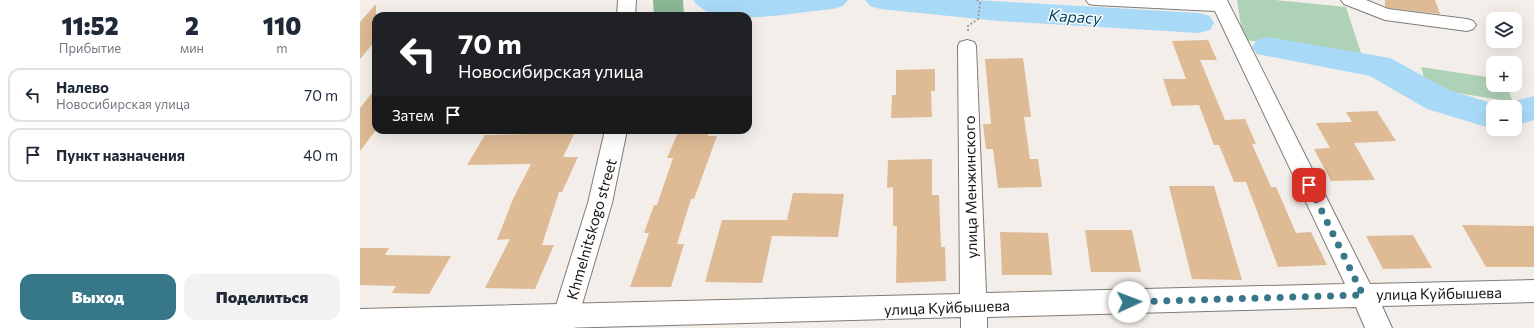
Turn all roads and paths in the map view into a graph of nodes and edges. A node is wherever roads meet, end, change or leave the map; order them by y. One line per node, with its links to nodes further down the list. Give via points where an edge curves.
1 (627, 0): 6 (street)
2 (977, 0): 7 (path, via 980,3)
3 (1095, 0): 5 (street)
4 (1350, 0): 8 (street, via 1385,14)
5 (1219, 3): 12 (street)
6 (626, 12)
7 (978, 19)
8 (1467, 25)
9 (967, 46): 13 (street, улица Менжинского)
10 (615, 134): 15 (street, Khmelnitskogo street, via 600,203)
11 (1534, 291): 12 (street, улица Куйбышева)
12 (1363, 295): 13 (street, улица Куйбышева); 16 (street)
13 (974, 317): 15 (street, улица Куйбышева)
14 (360, 321): 15 (street, улица Куйбышева)
15 (564, 322)
16 (1379, 328)

